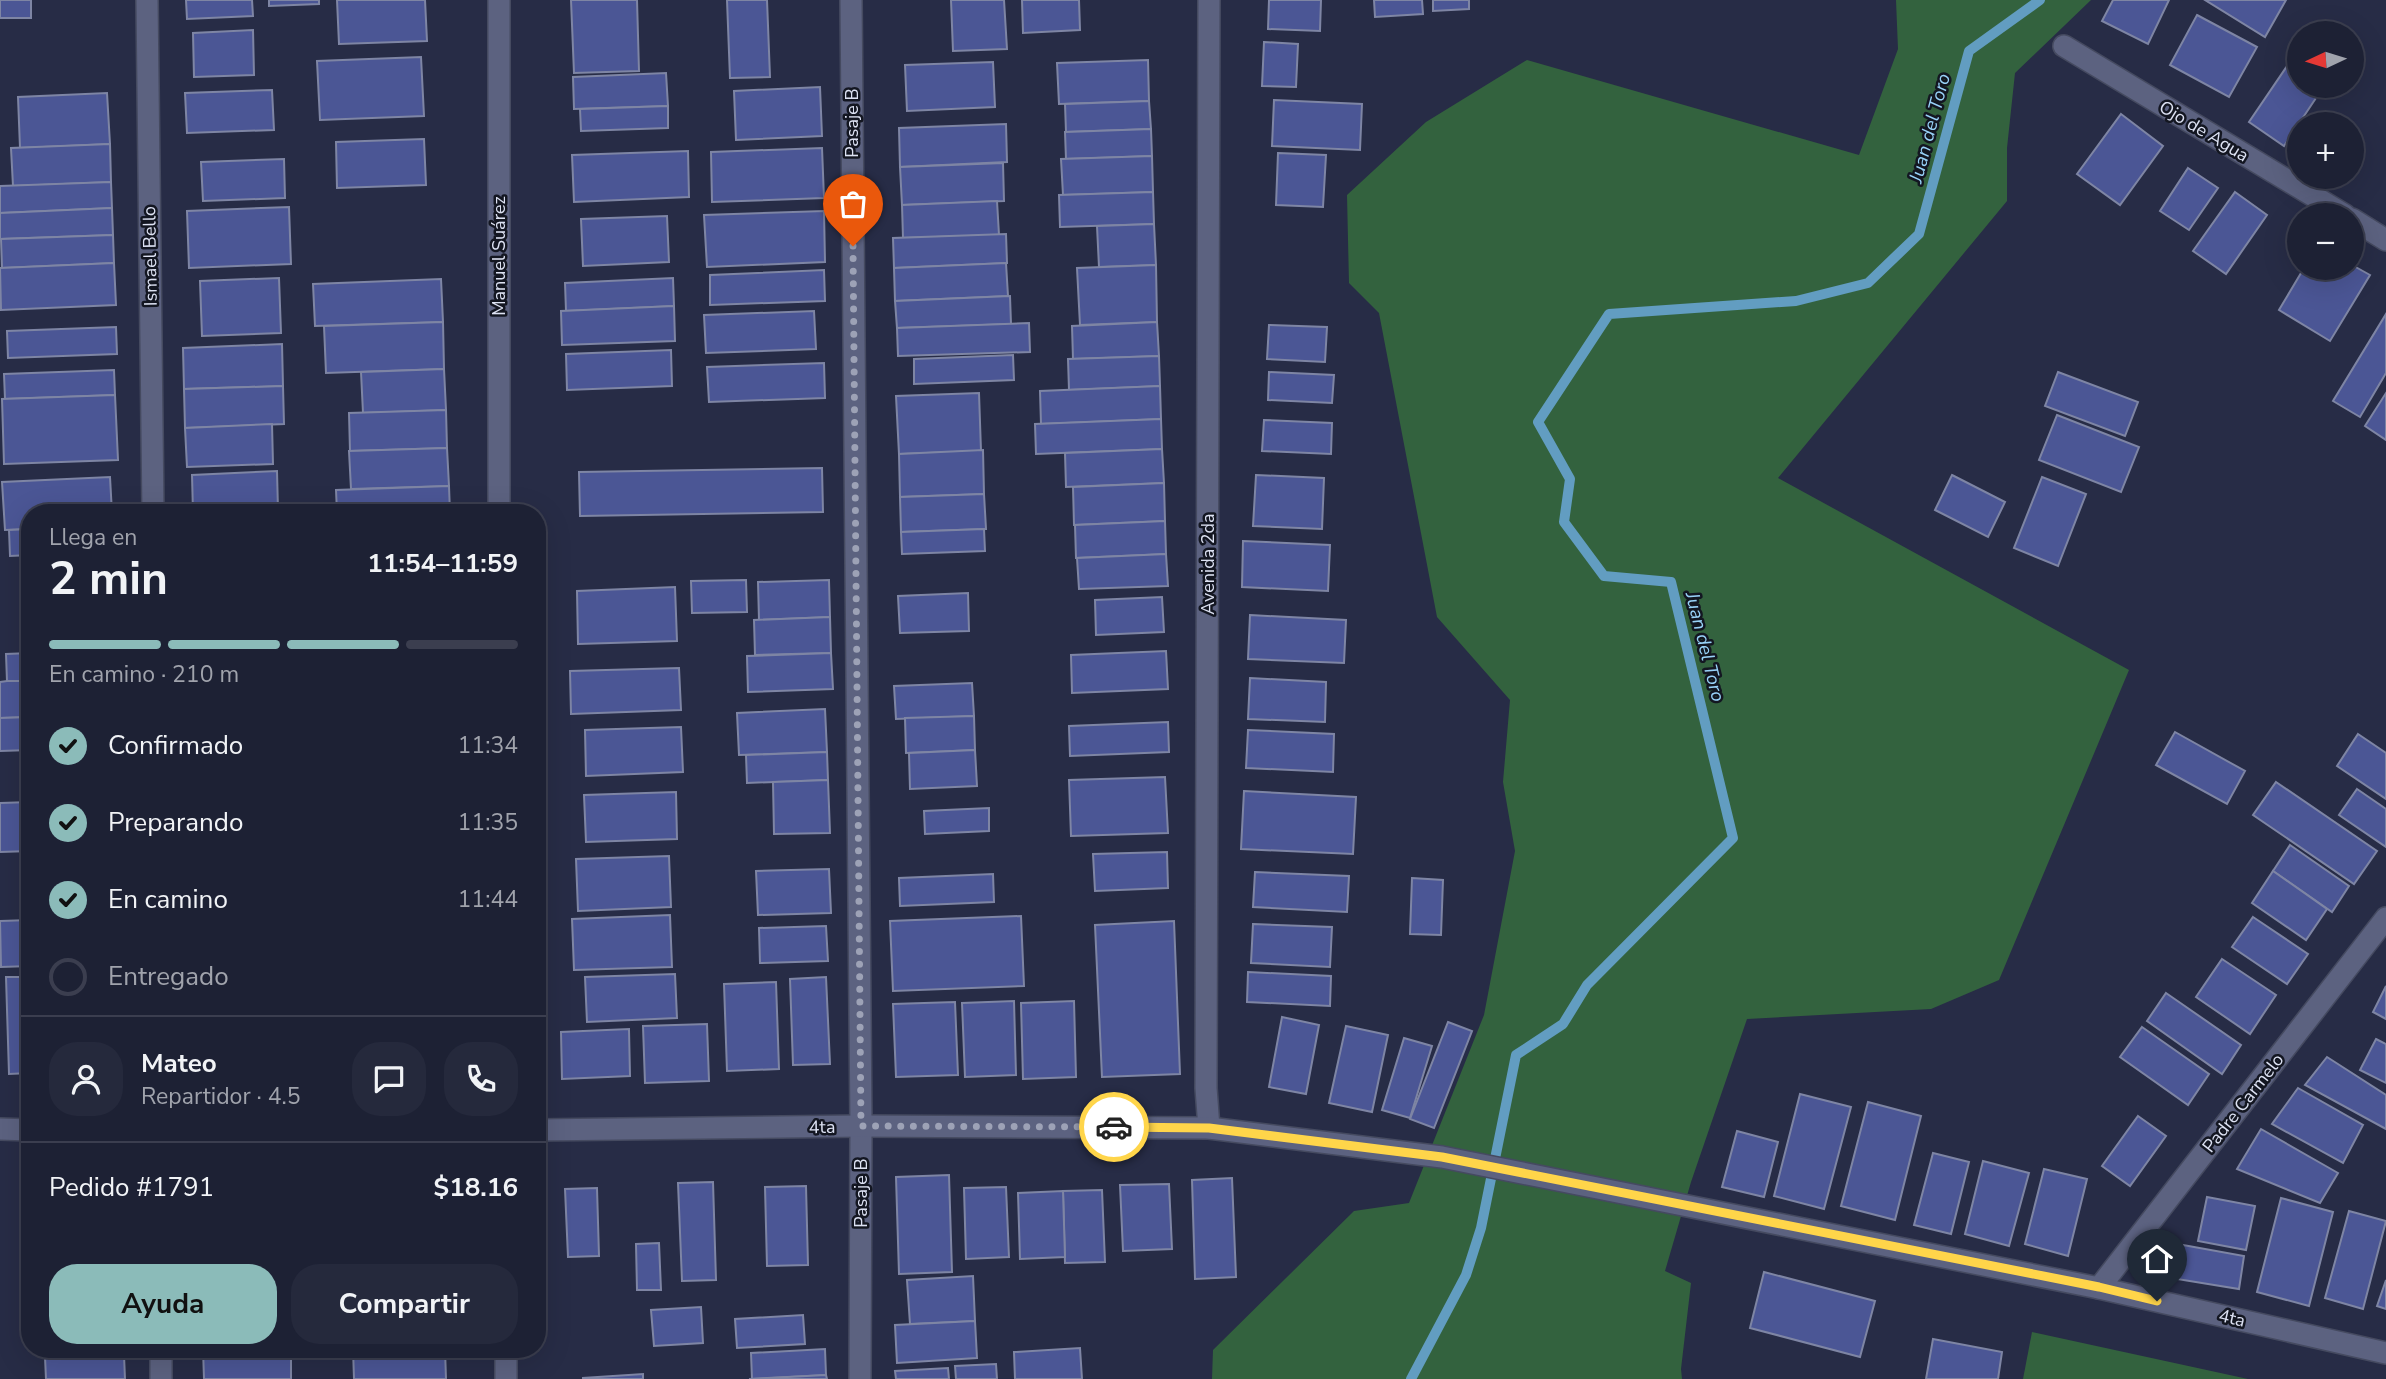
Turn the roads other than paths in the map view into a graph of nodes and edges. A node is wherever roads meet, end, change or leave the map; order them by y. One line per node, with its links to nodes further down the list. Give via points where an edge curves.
1 (147, 0): 9 (street, Ismael Bello)
2 (499, 0): 10 (street, Manuel Suárez)
3 (851, 0): 12 (street, Pasaje B)
4 (1209, 0): 13 (street, Avenida 2da)
5 (2064, 46): 6 (street, Ojo de Agua)
6 (2325, 203)
7 (2364, 226): 8 (street)
8 (2386, 240)
9 (153, 504)
10 (499, 504)
11 (2386, 918): 17 (street, Padre Carmelo)
12 (861, 1126): 13 (street, 4ta); 16 (street, 4ta); 23 (street, Pasaje B)
13 (1209, 1128): 17 (street, 4ta, via 1442,1157)
14 (0, 1129): 15 (street)
15 (21, 1130)
16 (546, 1130)
17 (2099, 1287): 18 (street, 4ta)
18 (2386, 1353)
19 (161, 1358): 21 (street)
20 (506, 1358): 22 (street)
21 (161, 1379)
22 (506, 1379)
23 (860, 1379)

